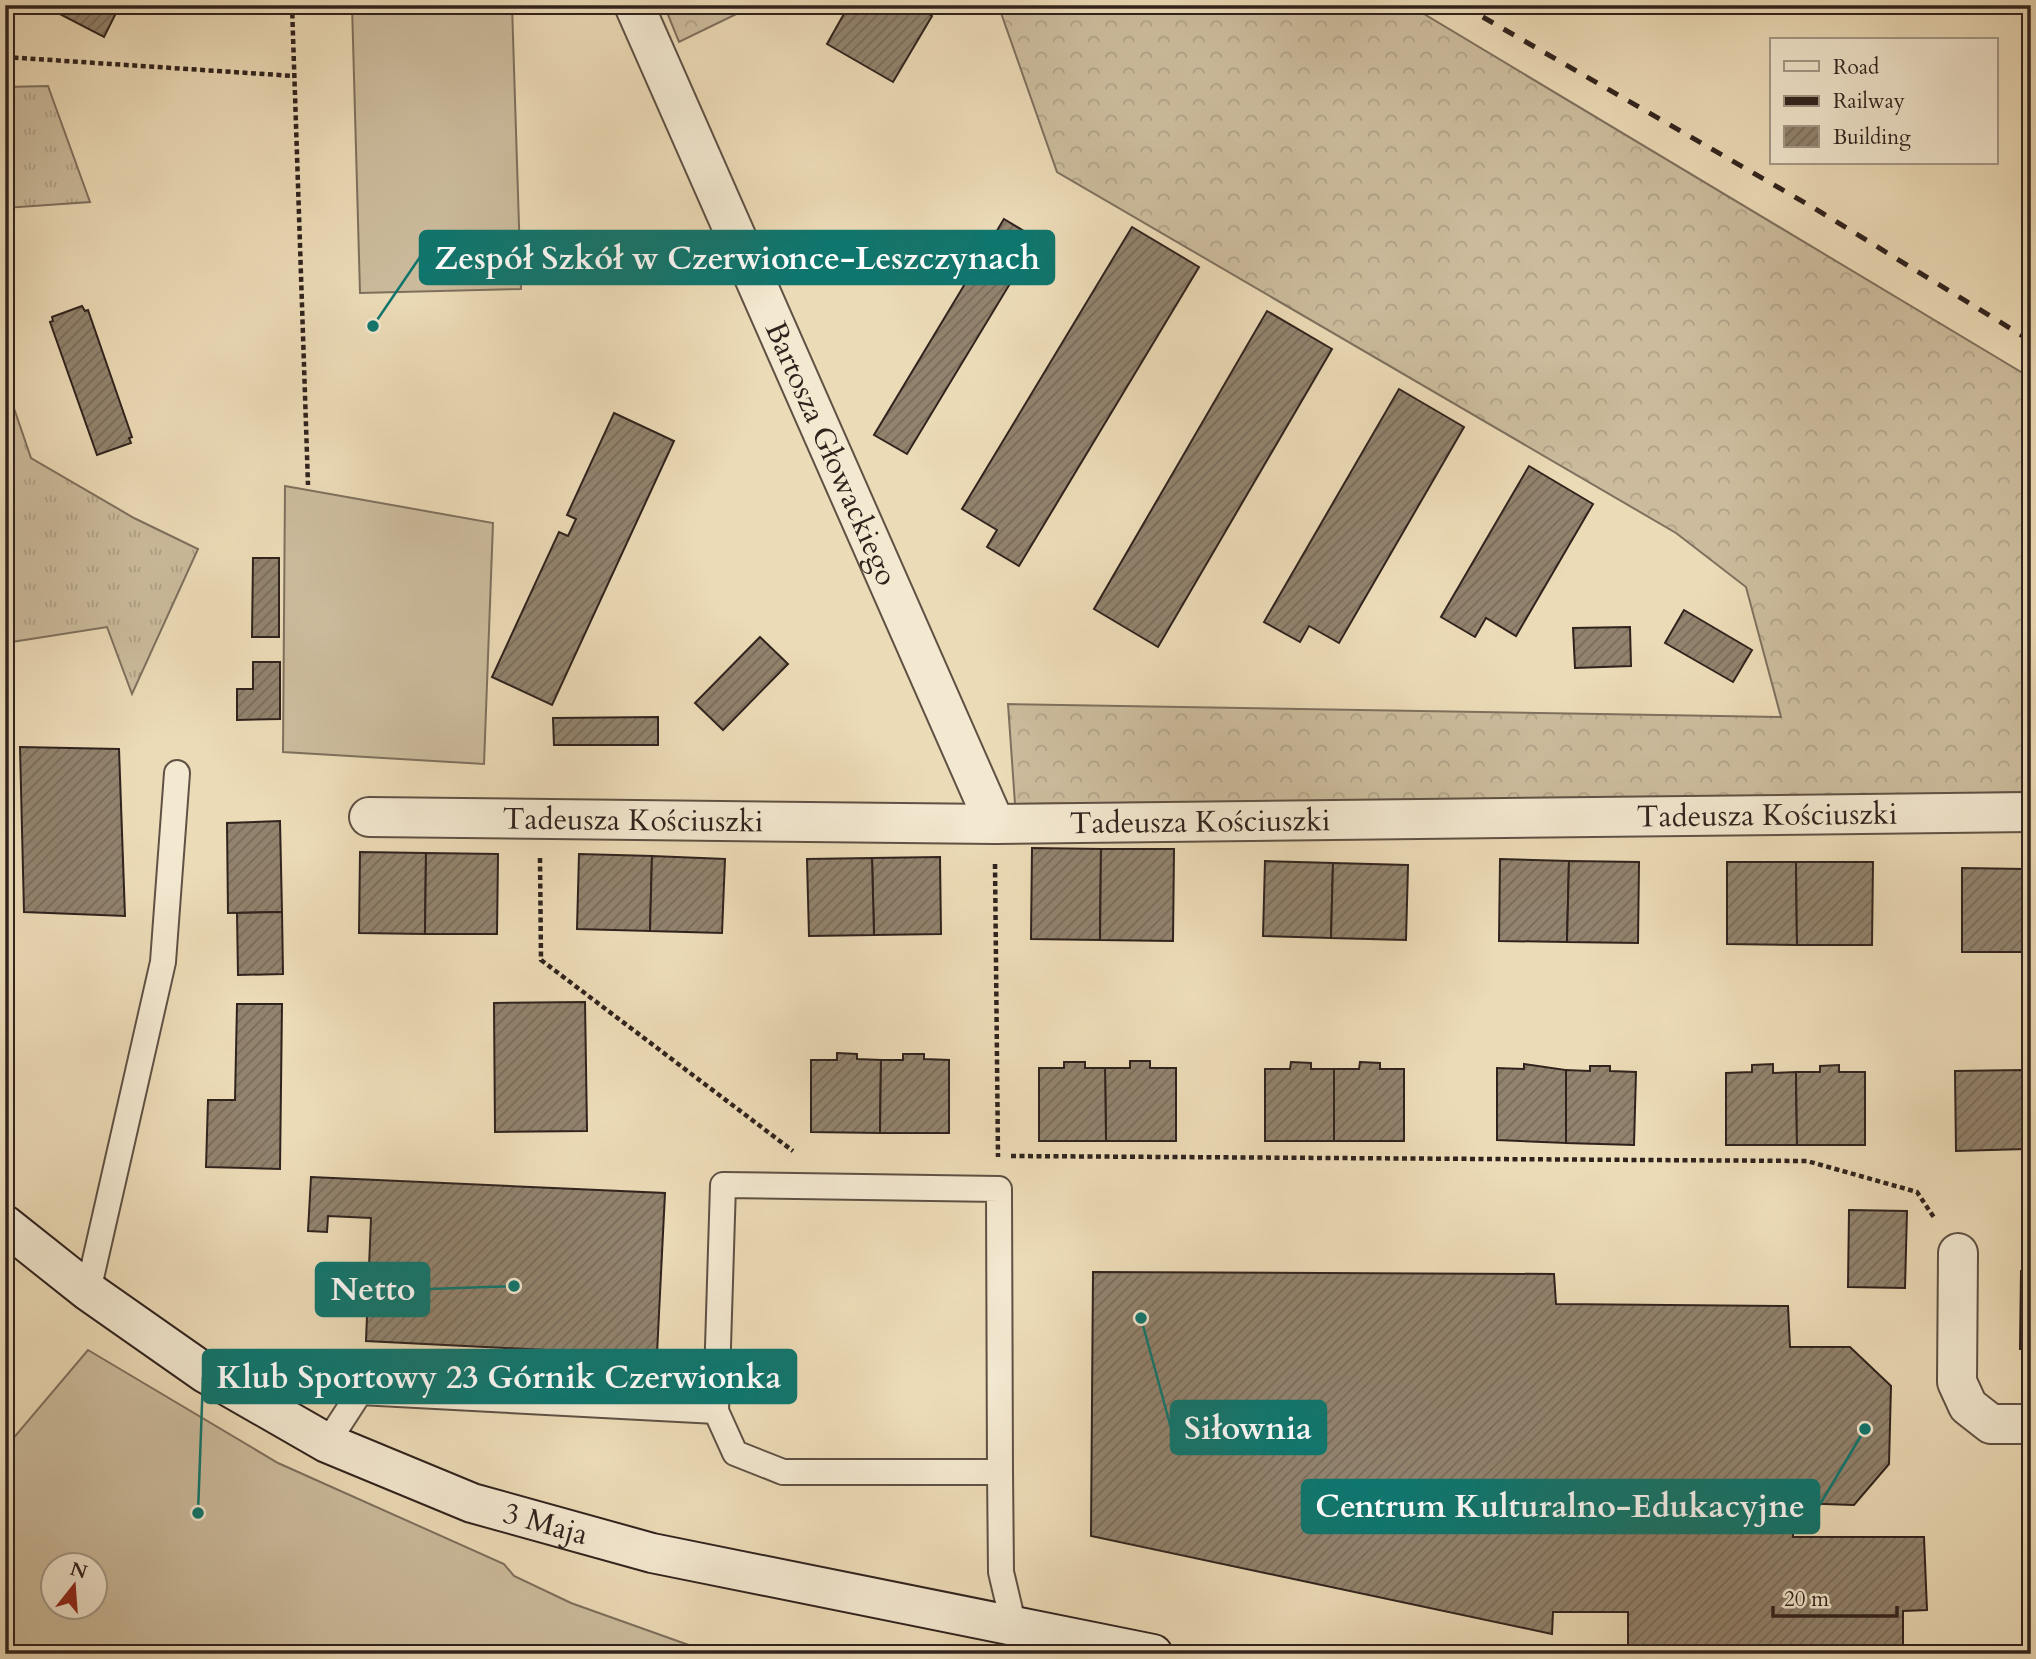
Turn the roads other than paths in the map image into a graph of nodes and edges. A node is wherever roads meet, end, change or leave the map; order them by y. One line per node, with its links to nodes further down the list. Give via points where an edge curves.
1 (634, 5): 5 (street, Bartosza Głowackiego)
2 (177, 773): 8 (lane, via 163,962)
3 (2031, 812): 5 (street, Tadeusza Kościuszki)
4 (369, 817): 5 (street, Tadeusza Kościuszki)
5 (995, 824)
6 (5, 1225): 8 (street, 3 Maja)
7 (1958, 1253): 10 (street, via 1957,1382 1968,1406 1991,1424)
8 (88, 1292): 11 (street, 3 Maja, via 205,1373)
9 (716, 1411): 11 (lane, via 360,1392); 12 (lane, via 735,1453 783,1472); 12 (lane, via 723,1185 999,1189)
10 (2031, 1424)
11 (327, 1443): 13 (street, 3 Maja, via 472,1503 652,1553)
12 (1000, 1472): 13 (lane, via 1001,1572)
13 (1020, 1640): 14 (street, 3 Maja)
14 (1153, 1654)

